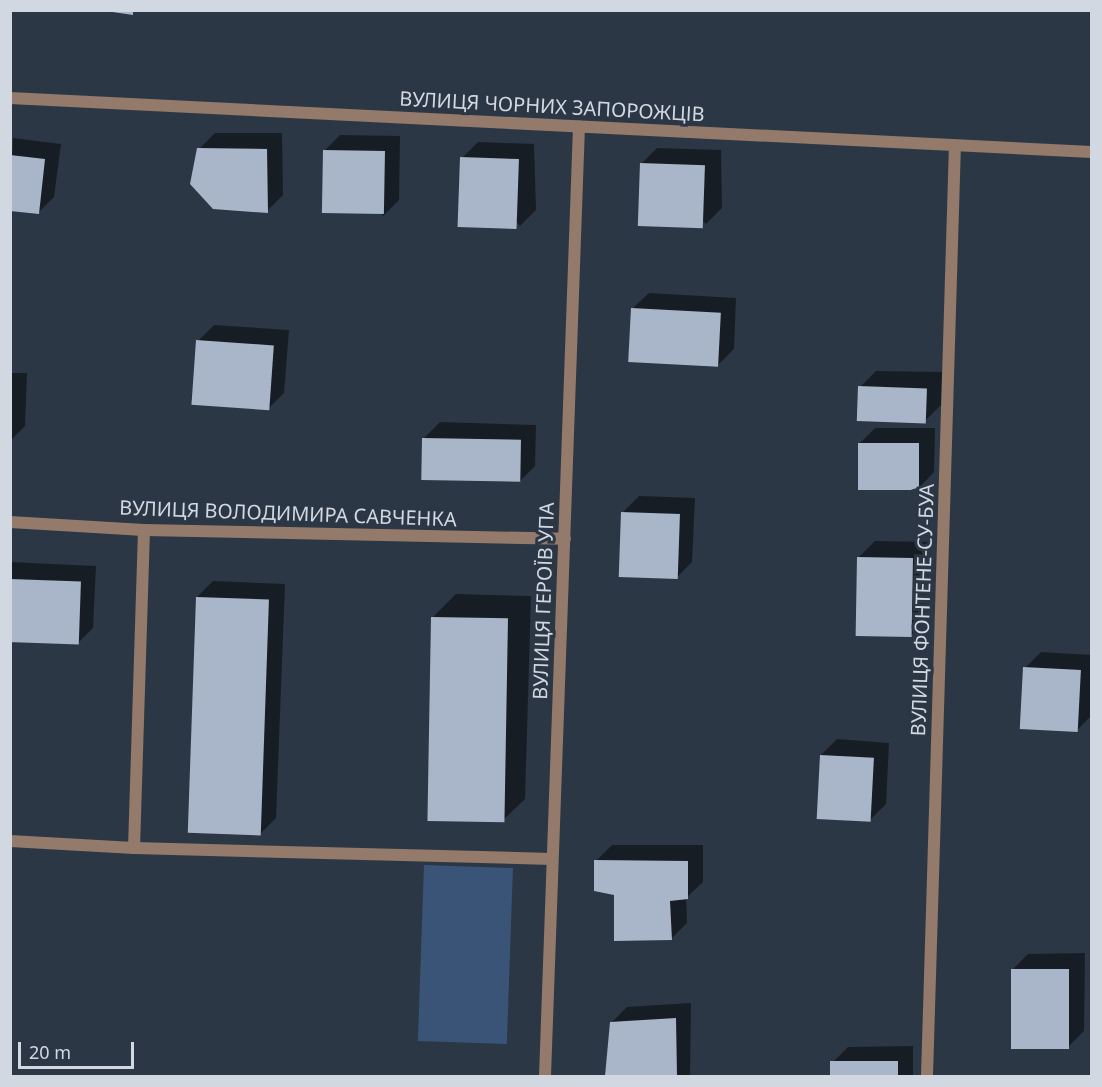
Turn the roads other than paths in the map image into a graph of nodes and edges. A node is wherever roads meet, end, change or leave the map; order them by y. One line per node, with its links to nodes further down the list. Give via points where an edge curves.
1 (10, 98): 2 (street, ВУЛИЦЯ ЧОРНИХ ЗАПОРОЖЦІВ)
2 (579, 127): 3 (street, ВУЛИЦЯ ЧОРНИХ ЗАПОРОЖЦІВ); 7 (street, ВУЛИЦЯ ГЕРОЇВ УПА)
3 (956, 146): 4 (street, ВУЛИЦЯ ЧОРНИХ ЗАПОРОЖЦІВ); 12 (street, ВУЛИЦЯ ФОНТЕНЕ-СУ-БУА)
4 (1092, 152)
5 (10, 522): 6 (street, ВУЛИЦЯ ВОЛОДИМИРА САВЧЕНКА)
6 (144, 530): 7 (street, ВУЛИЦЯ ВОЛОДИМИРА САВЧЕНКА); 9 (street)
7 (565, 540): 10 (street, ВУЛИЦЯ ГЕРОЇВ УПА)
8 (10, 841): 9 (street)
9 (134, 848): 10 (street)
10 (552, 859): 11 (street, ВУЛИЦЯ ГЕРОЇВ УПА)
11 (545, 1077)
12 (927, 1077)

